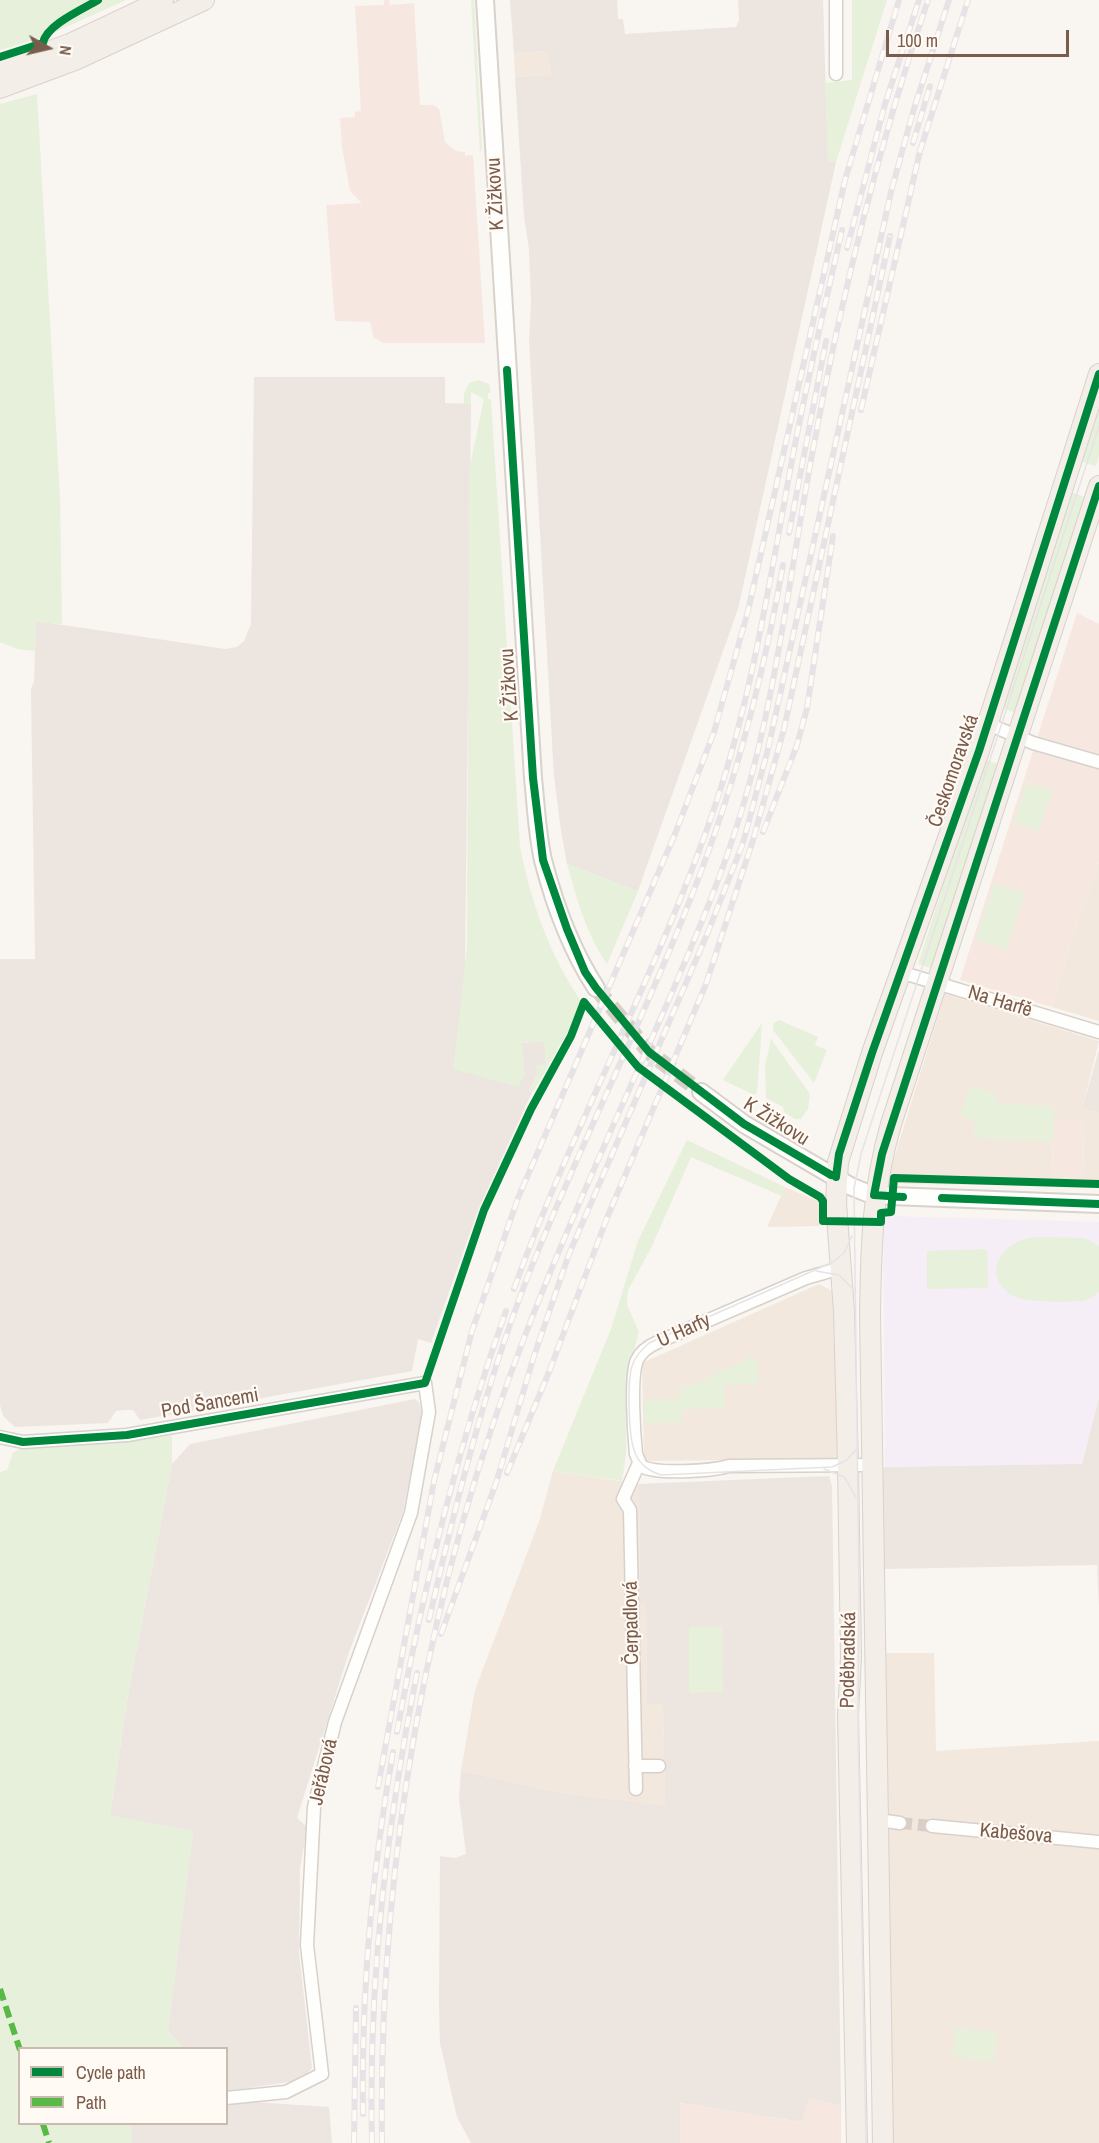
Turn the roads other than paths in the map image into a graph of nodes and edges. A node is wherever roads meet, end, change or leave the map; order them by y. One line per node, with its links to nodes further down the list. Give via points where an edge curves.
1 (163, 0): 5 (main road, via 70,44)
2 (204, 0): 7 (main road, via 75,60)
3 (485, 0): 15 (main road, K Žižkovu, via 533,778 543,860 567,929)
4 (836, 0): 6 (street)
5 (0, 69)
6 (836, 74)
7 (0, 88)
8 (1099, 374): 10 (main road, Českomoravská)
9 (1099, 486): 11 (main road)
10 (988, 724): 11 (street); 13 (main road, Českomoravská)
11 (1018, 737): 12 (street); 14 (main road)
12 (1099, 762)
13 (900, 972): 14 (street, Na Harfě); 18 (main road, Českomoravská, via 839,1154)
14 (936, 983): 16 (street, Na Harfě); 19 (main road, via 882,1154)
15 (596, 988)
16 (1099, 1032)
17 (701, 1092): 18 (main road, K Žižkovu, via 744,1124)
18 (836, 1177): 19 (main road, K Žižkovu); 21 (main road, Poděbradská)
19 (874, 1195): 20 (main road); 25 (main road, Poděbradská, via 870,1314)
20 (1099, 1203)
21 (841, 1268): 24 (main road, Poděbradská); 26 (street, U Harfy, via 806,1278 645,1350 634,1372 636,1451)
22 (424, 1383): 23 (street, Pod Šancemi, via 127,1435 23,1442); 34 (street, Jeřábová, via 429,1412 411,1513 335,1722 314,1807 308,1945 321,2074 286,2092)
23 (0, 1437)
24 (848, 1465): 25 (street); 26 (street); 35 (main road, Poděbradská, via 848,1715)
25 (873, 1465): 30 (main road, Poděbradská)
26 (643, 1466): 27 (street, Čerpadlová, via 623,1499 630,1510)
27 (635, 1766): 28 (street); 29 (street, Čerpadlová)
28 (659, 1766)
29 (636, 1789)
30 (878, 1820): 31 (street); 36 (main road, Poděbradská)
31 (900, 1823)
32 (932, 1826): 33 (street, Kabešova)
33 (1099, 1842)
34 (228, 2098)
35 (857, 2143)
36 (883, 2143)

